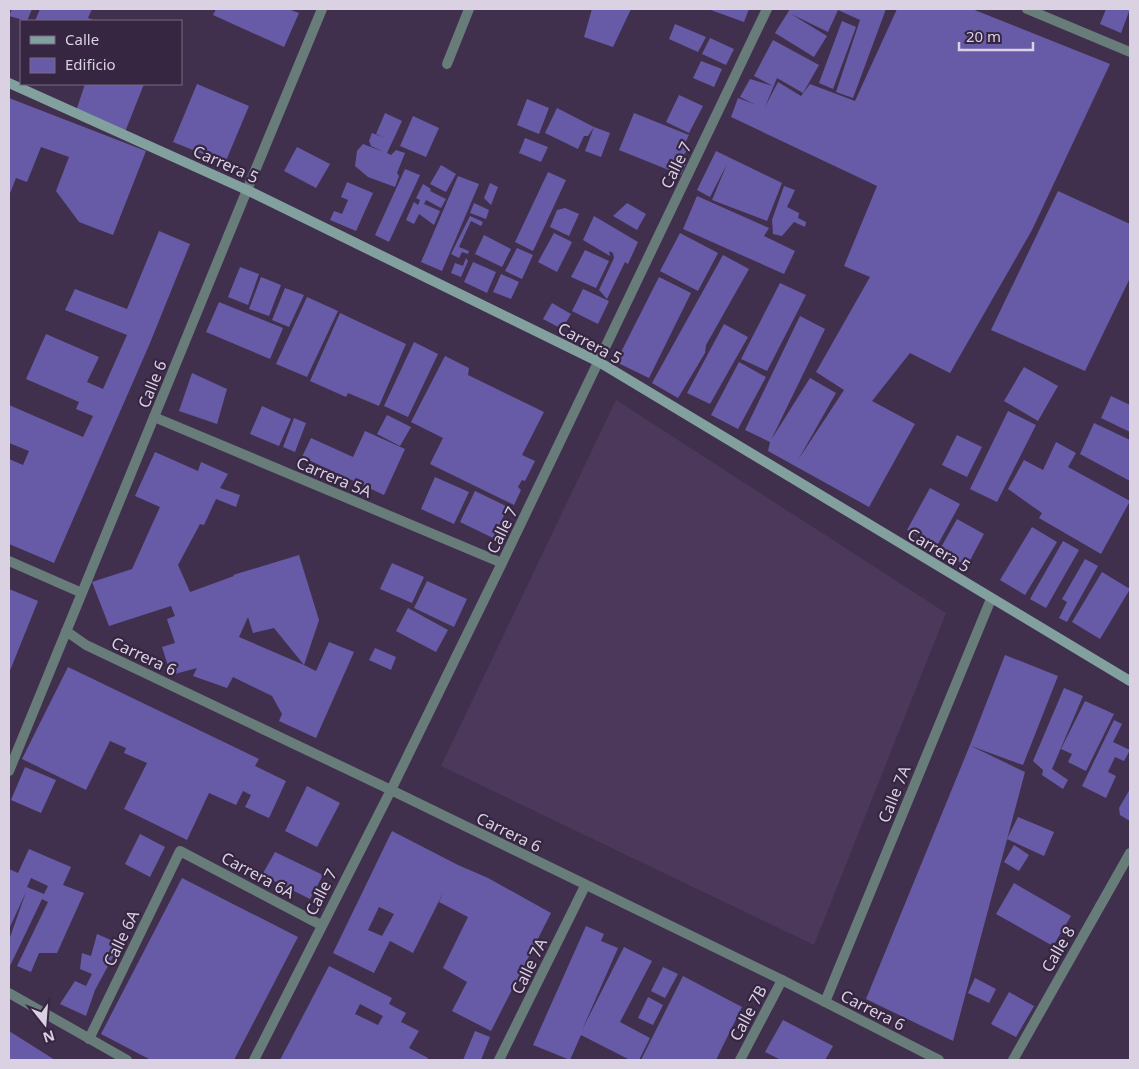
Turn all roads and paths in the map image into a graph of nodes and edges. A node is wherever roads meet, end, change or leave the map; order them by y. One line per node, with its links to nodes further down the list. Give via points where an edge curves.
1 (322, 9): 8 (street, Calle 6)
2 (469, 9): 6 (street)
3 (767, 9): 9 (street, Calle 7)
4 (1027, 9): 5 (street)
5 (1130, 52)
6 (447, 64)
7 (9, 83): 8 (main road, Carrera 5)
8 (248, 190): 9 (main road, Carrera 5); 10 (street, Calle 6)
9 (599, 362): 12 (street, Calle 7); 14 (main road, Carrera 5)
10 (154, 418): 12 (street, Carrera 5A); 13 (street, Calle 6)
11 (9, 561): 13 (street)
12 (502, 564): 18 (street, Calle 7)
13 (82, 593): 15 (street, Calle 6)
14 (991, 598): 16 (main road, Carrera 5); 25 (street, Calle 7A)
15 (66, 631): 17 (street, Calle 6); 18 (street, Carrera 6, via 86,645)
16 (1130, 681)
17 (9, 771)
18 (391, 790): 21 (street, Carrera 6); 22 (street, Calle 7)
19 (180, 851): 22 (street, Carrera 6A); 26 (street, Calle 6A)
20 (1130, 853): 32 (street, Calle 8)
21 (586, 886): 23 (street, Carrera 6); 29 (street, Calle 7A)
22 (321, 925): 28 (street, Calle 7)
23 (782, 980): 25 (street, Carrera 6); 30 (street, Calle 7B)
24 (9, 993): 26 (street)
25 (825, 1002): 31 (street, Carrera 6)
26 (89, 1039): 27 (street)
27 (127, 1060)
28 (254, 1060)
29 (499, 1060)
30 (740, 1060)
31 (939, 1060)
32 (1013, 1060)

